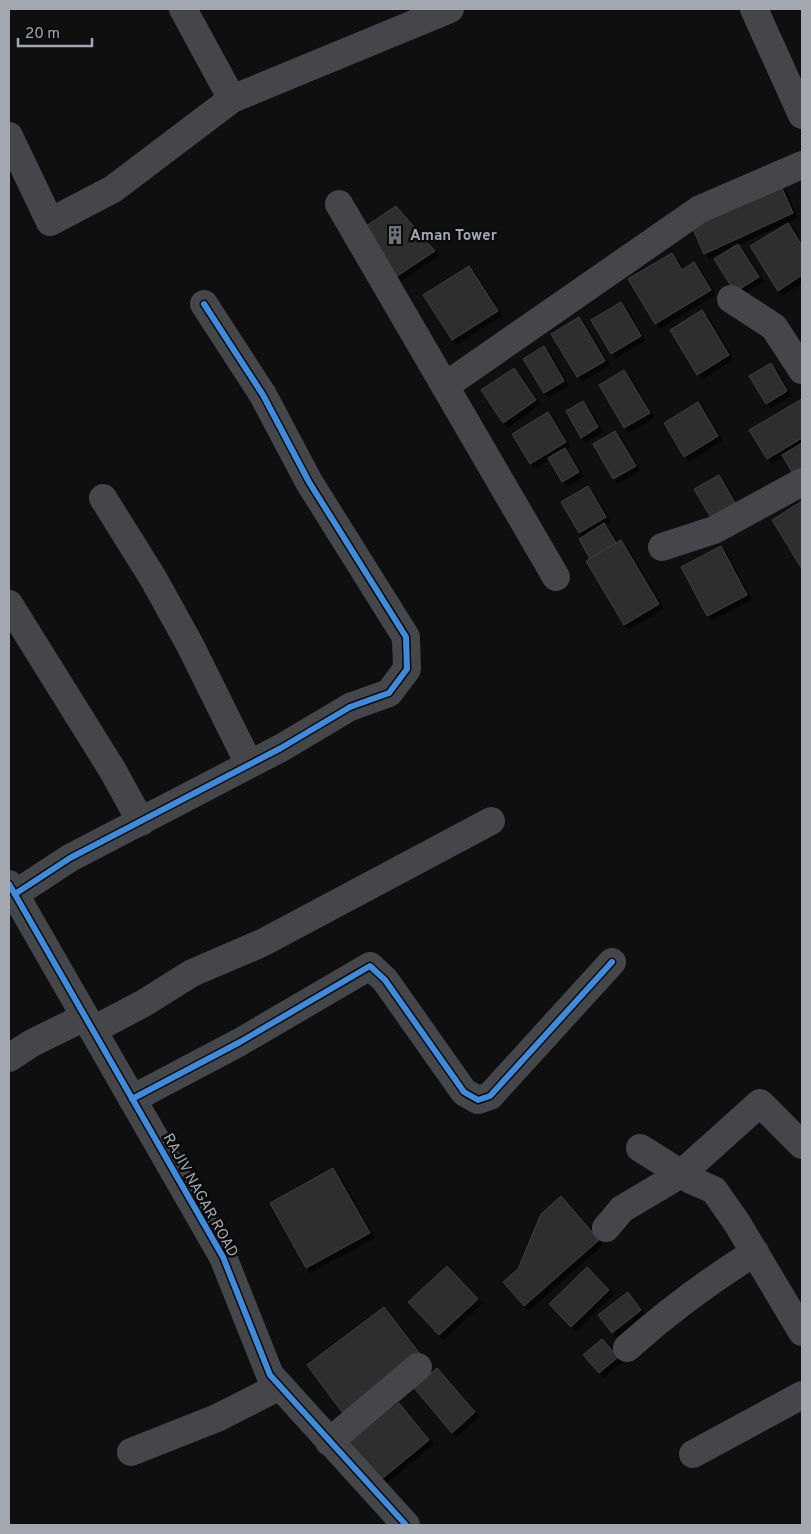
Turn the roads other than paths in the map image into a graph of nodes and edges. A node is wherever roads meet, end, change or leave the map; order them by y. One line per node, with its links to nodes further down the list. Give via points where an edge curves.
1 (183, 9): 4 (street)
2 (450, 9): 4 (street)
3 (754, 9): 5 (street)
4 (232, 99): 6 (street, via 113,189 50,222)
5 (802, 114)
6 (9, 136)
7 (802, 165): 12 (street, via 700,209)
8 (340, 204): 12 (street)
9 (731, 299): 11 (street, via 774,327)
10 (204, 304): 18 (street, via 263,394 309,482 406,637 407,670 390,693 350,707)
11 (802, 370)
12 (445, 386): 16 (street)
13 (802, 482): 15 (street, via 714,530)
14 (103, 498): 18 (street, via 153,578)
15 (662, 547)
16 (556, 577)
17 (9, 604): 20 (street)
18 (249, 764): 20 (street)
19 (491, 821): 23 (street, via 262,943 192,973 144,1003)
20 (141, 822): 21 (street)
21 (12, 889): 23 (street, RAJIV NAGAR ROAD)
22 (612, 962): 25 (street, via 490,1096 478,1100 464,1092 386,980 370,966 240,1042)
23 (89, 1024): 24 (street, via 32,1043); 25 (street, RAJIV NAGAR ROAD)
24 (9, 1058)
25 (132, 1099): 34 (street, RAJIV NAGAR ROAD, via 223,1257 270,1375)
26 (802, 1145): 28 (street, via 760,1103)
27 (640, 1148): 28 (street)
28 (681, 1174): 29 (street, via 622,1209); 30 (street, via 714,1190)
29 (606, 1228)
30 (754, 1252): 31 (street); 32 (street, via 711,1280)
31 (800, 1323)
32 (627, 1348)
33 (418, 1367): 36 (street)
34 (280, 1386): 36 (street, RAJIV NAGAR ROAD); 37 (street, via 217,1418)
35 (802, 1395): 38 (street)
36 (329, 1442): 39 (street, RAJIV NAGAR ROAD)
37 (131, 1452)
38 (693, 1454)
39 (406, 1525)

